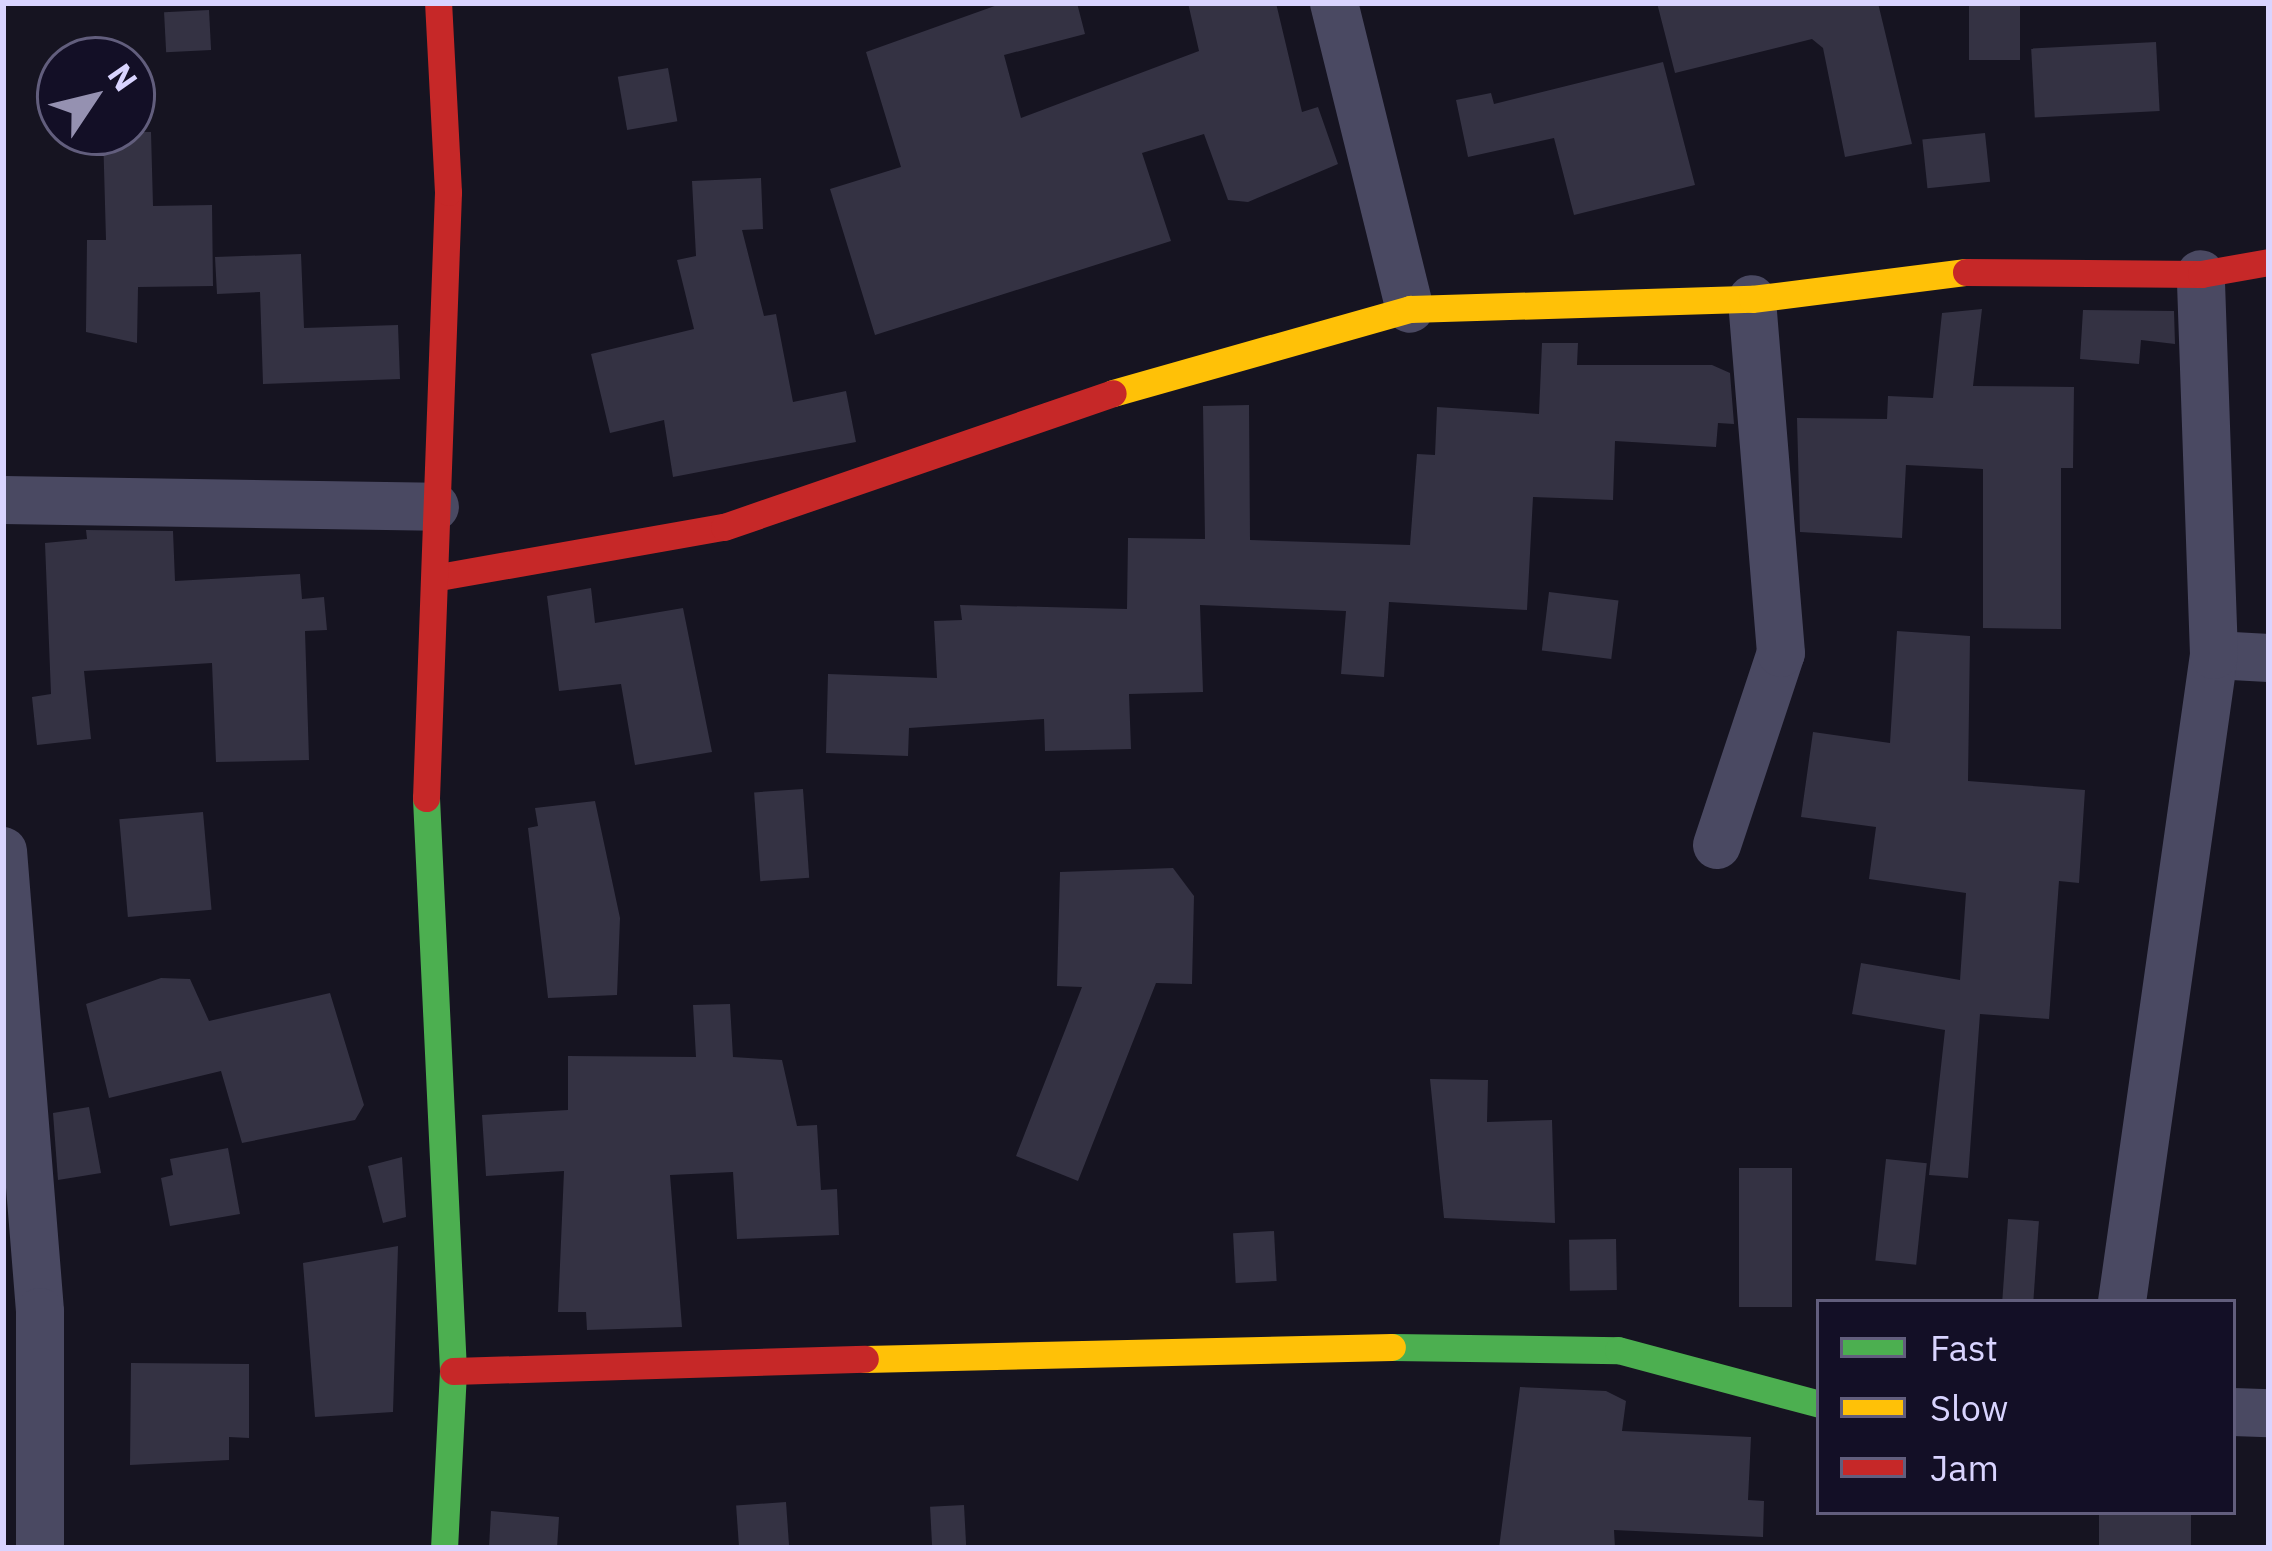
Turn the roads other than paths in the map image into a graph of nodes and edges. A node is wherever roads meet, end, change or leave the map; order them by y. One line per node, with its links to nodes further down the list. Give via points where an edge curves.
1 (438, 3): 8 (street, via 448,192)
2 (1334, 3): 6 (street)
3 (2269, 262): 4 (street)
4 (2201, 274): 5 (street, via 1972,271); 10 (street)
5 (1752, 299): 6 (street); 12 (street, via 1781,653)
6 (1410, 309): 9 (street, via 1204,362 724,527)
7 (3, 500): 8 (street)
8 (435, 507): 9 (street)
9 (439, 578): 15 (street, via 423,896)
10 (2215, 655): 11 (street); 14 (street)
11 (2269, 658)
12 (1717, 845)
13 (3, 851): 19 (street, via 40,1312)
14 (2122, 1299)
15 (453, 1371): 16 (street, via 1276,1346 1618,1350 1786,1404); 20 (street)
16 (1816, 1404)
17 (2236, 1412): 18 (street)
18 (2269, 1413)
19 (40, 1548)
20 (444, 1548)

